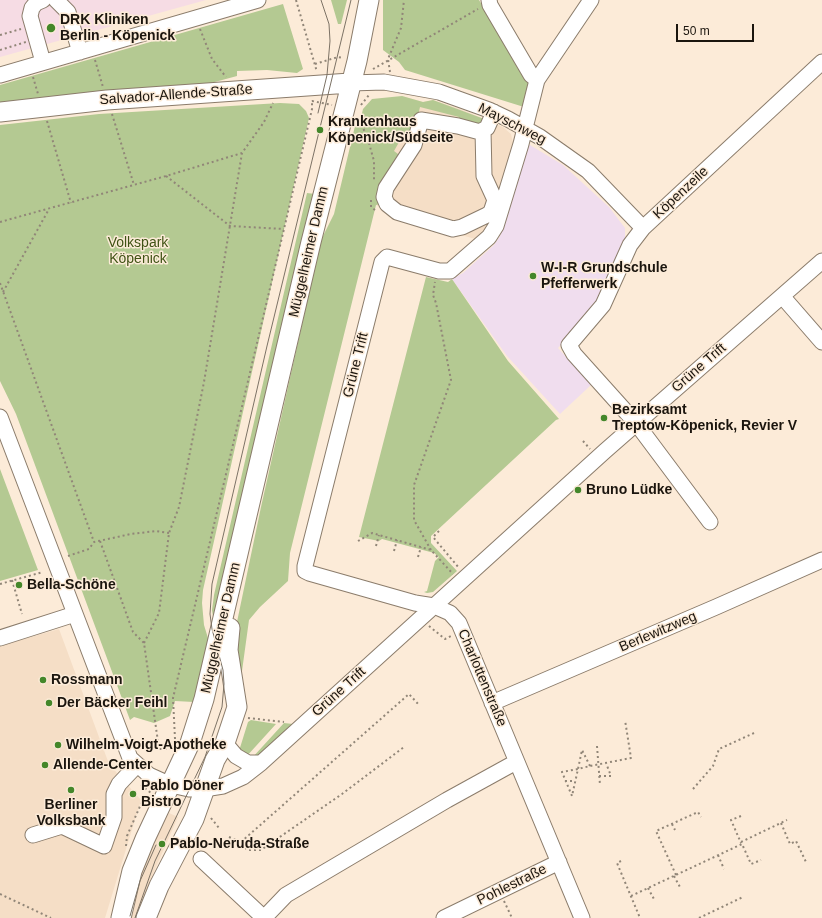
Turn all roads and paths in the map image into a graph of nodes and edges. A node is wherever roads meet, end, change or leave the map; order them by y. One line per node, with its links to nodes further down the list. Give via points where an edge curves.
1 (42, 0): 17 (street, via 32,8 30,16)
2 (56, 0): 14 (street, via 68,12)
3 (258, 0): 9 (street)
4 (296, 0): 15 (path)
5 (369, 0): 26 (main road, Müggelheimer Damm)
6 (404, 0): 16 (path, via 401,28)
7 (591, 0): 25 (street)
8 (489, 1): 16 (path); 25 (street, via 531,75)
9 (196, 18): 14 (street); 24 (path, via 212,59)
10 (25, 29): 11 (path)
11 (0, 35)
12 (29, 39): 13 (path, via 27,42)
13 (0, 50)
14 (80, 52): 17 (street)
15 (314, 57)
16 (388, 59): 20 (path); 22 (path)
17 (44, 62): 23 (street)
18 (822, 62): 46 (street, Köpenzeile)
19 (98, 70): 21 (path)
20 (372, 70)
21 (99, 73)
22 (390, 74)
23 (0, 75)
24 (226, 77)
25 (537, 80): 34 (street)
26 (350, 83): 27 (main road, Salvador-Allende-Straße); 32 (street, Mayschweg, via 384,82 426,89); 56 (main road, Müggelheimer Damm)
27 (107, 100): 29 (main road, Salvador-Allende-Straße); 38 (path)
28 (274, 102): 36 (path, via 264,122)
29 (42, 106): 30 (main road, Salvador-Allende-Straße); 41 (path)
30 (1, 108)
31 (312, 109): 47 (path)
32 (494, 112): 34 (street, Mayschweg); 35 (street, via 487,128)
33 (359, 120): 39 (path, via 367,136 374,161)
34 (525, 128): 46 (street, Mayschweg, via 593,175); 76 (street, Grüne Trift, via 496,226 479,247 448,272 387,258 382,262 305,561 305,570 309,573 411,602)
35 (483, 130): 35 (street, via 480,132 421,120 414,145 386,188 384,197 387,204 397,212 453,229 491,212 495,200 484,176)
36 (242, 152): 37 (path); 45 (path)
37 (166, 176): 38 (path); 45 (path)
38 (134, 185): 41 (path)
39 (374, 186)
40 (372, 198): 43 (path, via 371,207)
41 (71, 202): 42 (path)
42 (49, 209): 44 (path); 51 (path)
43 (376, 210)
44 (0, 222)
45 (230, 226): 47 (path); 58 (path, via 204,382 179,507)
46 (643, 228): 55 (street, Köpenzeile, via 630,245 603,305 569,345 574,354)
47 (284, 229): 91 (path, via 173,698)
48 (822, 261): 52 (street, Grüne Trift)
49 (436, 280): 67 (path, via 433,295 451,380 414,485 414,520)
50 (0, 284): 51 (path)
51 (3, 292): 64 (path)
52 (782, 296): 53 (street); 55 (street, Grüne Trift)
53 (822, 342)
54 (0, 417): 78 (street)
55 (636, 423): 57 (street); 73 (street, Grüne Trift)
56 (250, 505): 89 (main road, Müggelheimer Damm, via 252,529 228,635 237,707); 91 (main road, Müggelheimer Damm, via 204,699)
57 (710, 522)
58 (169, 532): 62 (path, via 131,534); 82 (path, via 159,613)
59 (439, 532): 73 (path, via 433,537)
60 (379, 534): 61 (path); 63 (path, via 372,532); 65 (path)
61 (397, 540): 66 (path); 68 (path)
62 (100, 541): 64 (path); 82 (path, via 133,632)
63 (358, 541)
64 (94, 542): 69 (path, via 89,549)
65 (376, 546)
66 (421, 547): 67 (path); 70 (path)
67 (431, 550): 73 (path)
68 (394, 551)
69 (68, 556)
70 (418, 557)
71 (822, 560): 83 (street, Berlewitzweg)
72 (43, 572): 74 (path)
73 (460, 576): 76 (street, Grüne Trift)
74 (12, 580): 75 (path); 77 (path)
75 (0, 584)
76 (434, 606): 80 (street, Charlottenstraße, via 450,613); 94 (street, Grüne Trift)
77 (22, 614)
78 (75, 614): 81 (street); 97 (street, via 130,758)
79 (428, 625): 80 (path, via 445,639)
80 (463, 631): 83 (street, Charlottenstraße)
81 (0, 638)
82 (144, 643): 91 (path, via 159,749)
83 (492, 703): 93 (street, Charlottenstraße)
84 (419, 705): 117 (path, via 409,694)
85 (245, 718): 87 (path)
86 (625, 720): 95 (path, via 631,758)
87 (284, 722)
88 (754, 733): 106 (path, via 719,749 713,766)
89 (225, 743): 94 (street, via 236,756 248,763); 105 (main road, Müggelheimer Damm, via 215,760)
90 (597, 746): 96 (path)
91 (179, 747): 103 (main road, Müggelheimer Damm)
92 (404, 747): 117 (path, via 261,850 247,850)
93 (516, 762): 123 (street, Charlottenstraße); 137 (street, via 286,896)
94 (261, 763): 105 (street, Grüne Trift, via 231,784)
95 (606, 763): 96 (path); 100 (path, via 611,776)
96 (599, 764): 98 (path); 100 (path)
97 (137, 765): 103 (street, via 153,778); 115 (street, via 119,784 114,794 114,817 104,846 62,826)
98 (590, 766): 99 (path); 99 (path, via 582,750)
99 (578, 769): 101 (path, via 562,772); 102 (path)
100 (599, 776): 104 (path)
101 (565, 781): 102 (path); 102 (path, via 572,796)
102 (575, 781)
103 (171, 784): 105 (street, Grüne Trift, via 189,789); 135 (main road, Müggelheimer Damm, via 132,871)
104 (600, 785)
105 (204, 789): 136 (main road, Müggelheimer Damm, via 194,818 159,886)
106 (693, 789)
107 (741, 816): 118 (path, via 731,820)
108 (701, 817): 112 (path, via 698,812)
109 (211, 818): 113 (path)
110 (787, 820): 111 (path)
111 (781, 823): 118 (path); 124 (path, via 790,844 796,841)
112 (672, 824): 114 (path); 126 (path, via 656,832)
113 (219, 828)
114 (675, 830)
115 (34, 835)
116 (229, 837): 117 (path)
117 (241, 842)
118 (741, 843): 119 (path); 121 (path, via 751,864)
119 (718, 856): 125 (path); 126 (path)
120 (201, 859): 137 (street)
121 (761, 860)
122 (621, 861): 131 (path, via 618,863)
123 (559, 862): 129 (street, Pohlestraße); 140 (street, Charlottenstraße)
124 (806, 862)
125 (724, 869)
126 (675, 876): 127 (path); 128 (path)
127 (648, 888): 131 (path); 133 (path)
128 (681, 890)
129 (500, 891): 138 (street, Pohlestraße); 139 (path)
130 (0, 894): 134 (path)
131 (631, 896): 141 (path)
132 (743, 897): 142 (path)
133 (655, 901)
134 (50, 918)
135 (121, 918)
136 (146, 918)
137 (264, 918)
138 (444, 918)
139 (512, 918)
140 (582, 918)
141 (640, 918)
142 (699, 918)

